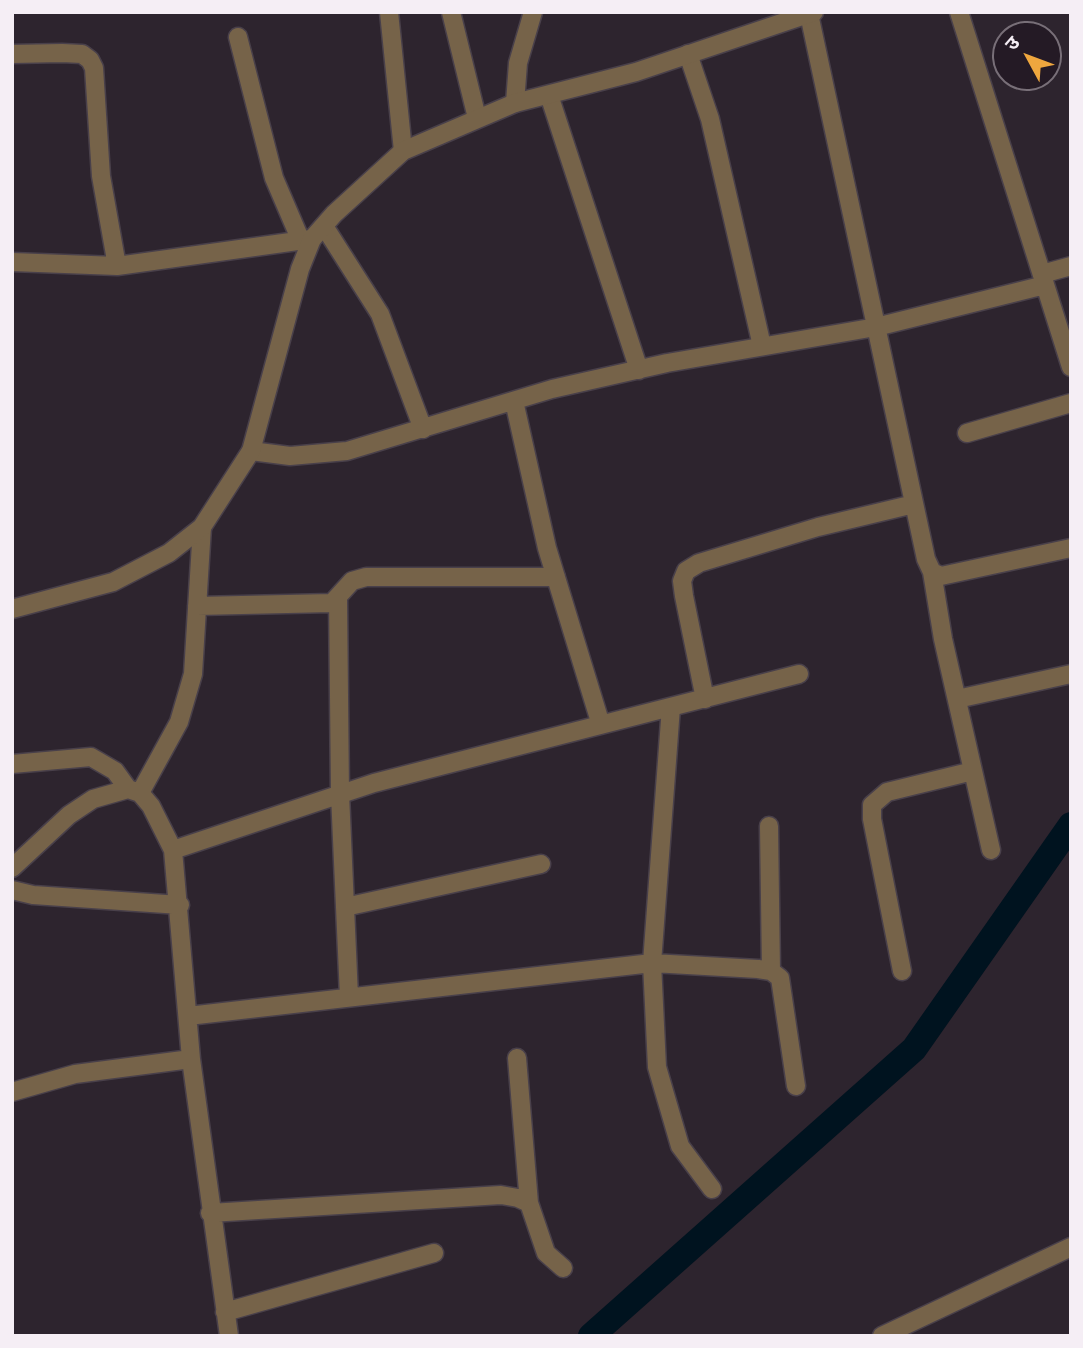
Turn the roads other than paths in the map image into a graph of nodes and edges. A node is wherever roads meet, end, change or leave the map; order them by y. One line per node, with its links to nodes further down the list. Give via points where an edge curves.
1 (389, 12): 12 (street)
2 (451, 12): 11 (street)
3 (533, 12): 10 (street, via 517,63)
4 (959, 12): 17 (street)
5 (811, 13): 8 (street); 18 (street)
6 (238, 37): 13 (street, via 274,178)
7 (12, 54): 15 (street, via 82,54 94,68 101,176)
8 (688, 54): 9 (street); 19 (street, via 710,119)
9 (548, 95): 10 (street); 21 (street)
10 (515, 103): 11 (street)
11 (477, 118): 12 (street)
12 (403, 151): 13 (street)
13 (312, 235): 15 (street); 24 (street, via 380,314); 26 (street)
14 (12, 262): 15 (street)
15 (117, 265)
16 (1071, 266): 17 (street)
17 (1044, 279): 18 (street); 20 (street)
18 (876, 327): 19 (street); 27 (street)
19 (762, 346): 21 (street)
20 (1071, 367)
21 (639, 370): 22 (street)
22 (514, 401): 24 (street); 31 (street)
23 (1071, 402): 25 (street)
24 (423, 429): 26 (street, via 328,455)
25 (967, 433)
26 (251, 451): 28 (street)
27 (914, 504): 30 (street); 37 (street, via 818,527 686,571 684,596)
28 (202, 527): 33 (street); 34 (street, via 169,554 113,582)
29 (1071, 548): 30 (street, via 940,576)
30 (932, 572): 38 (street)
31 (556, 577): 32 (street, via 366,577 352,581); 40 (street)
32 (338, 597): 33 (street, via 332,603); 44 (street)
33 (197, 606): 43 (street, via 193,674 186,702 179,722)
34 (12, 609)
35 (799, 674): 37 (street)
36 (1071, 674): 38 (street)
37 (705, 699): 39 (street)
38 (957, 699): 42 (street)
39 (671, 707): 40 (street); 53 (street)
40 (601, 725): 44 (street)
41 (12, 764): 43 (street, via 91,757 115,771)
42 (973, 771): 47 (street); 55 (street, via 887,792 872,805)
43 (134, 791): 46 (street, via 151,806); 49 (street, via 93,799)
44 (340, 794): 46 (street); 52 (street)
45 (769, 826): 54 (street)
46 (173, 850): 51 (street)
47 (991, 850)
48 (541, 864): 52 (street)
49 (12, 868)
50 (12, 890): 51 (street)
51 (180, 905): 57 (street)
52 (345, 907): 56 (street)
53 (652, 963): 54 (street); 56 (street); 62 (street, via 657,1067 665,1099 680,1146)
54 (771, 971): 60 (street, via 783,988)
55 (902, 971)
56 (349, 997): 57 (street)
57 (188, 1016): 59 (street)
58 (517, 1058): 63 (street)
59 (191, 1059): 61 (street, via 75,1074); 64 (street)
60 (796, 1086)
61 (12, 1092)
62 (712, 1189)
63 (529, 1203): 64 (street, via 501,1195); 67 (street, via 546,1253)
64 (211, 1213): 68 (street)
65 (1071, 1247): 70 (street)
66 (434, 1254): 68 (street)
67 (563, 1268)
68 (225, 1312): 69 (street)
69 (229, 1336)
70 (882, 1336)

